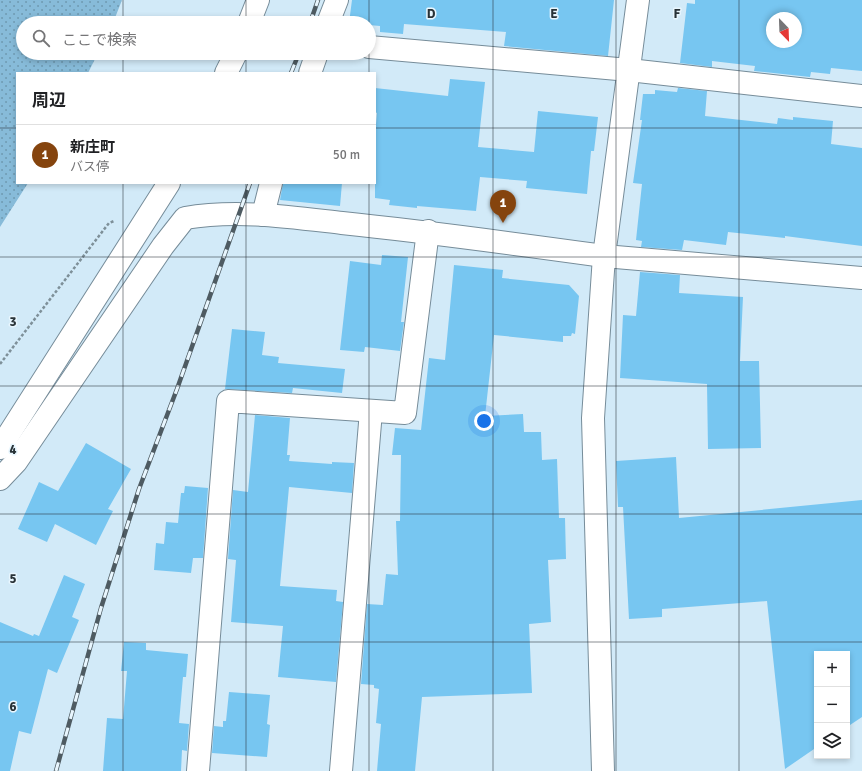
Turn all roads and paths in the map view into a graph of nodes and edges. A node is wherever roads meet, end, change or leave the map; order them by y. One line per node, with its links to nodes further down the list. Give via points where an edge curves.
1 (258, 0): 4 (street)
2 (337, 0): 5 (street)
3 (638, 0): 9 (street)
4 (252, 16)
5 (331, 16)
6 (376, 48): 9 (street)
7 (232, 60): 10 (street)
8 (315, 60): 11 (street)
9 (629, 70): 12 (street); 18 (street)
10 (226, 72)
11 (310, 72)
12 (862, 96)
13 (168, 184): 22 (street)
14 (272, 184): 15 (street)
15 (263, 215): 17 (street); 23 (street, via 210,214 185,218 163,246 16,462)
16 (121, 219): 20 (path, via 109,223)
17 (428, 232): 18 (street); 21 (street, via 405,413)
18 (604, 256): 19 (street); 26 (street, via 593,418)
19 (862, 278)
20 (0, 364)
21 (370, 411): 24 (street, via 228,401); 25 (street)
22 (0, 448)
23 (0, 479)
24 (198, 771)
25 (340, 771)
26 (603, 771)

